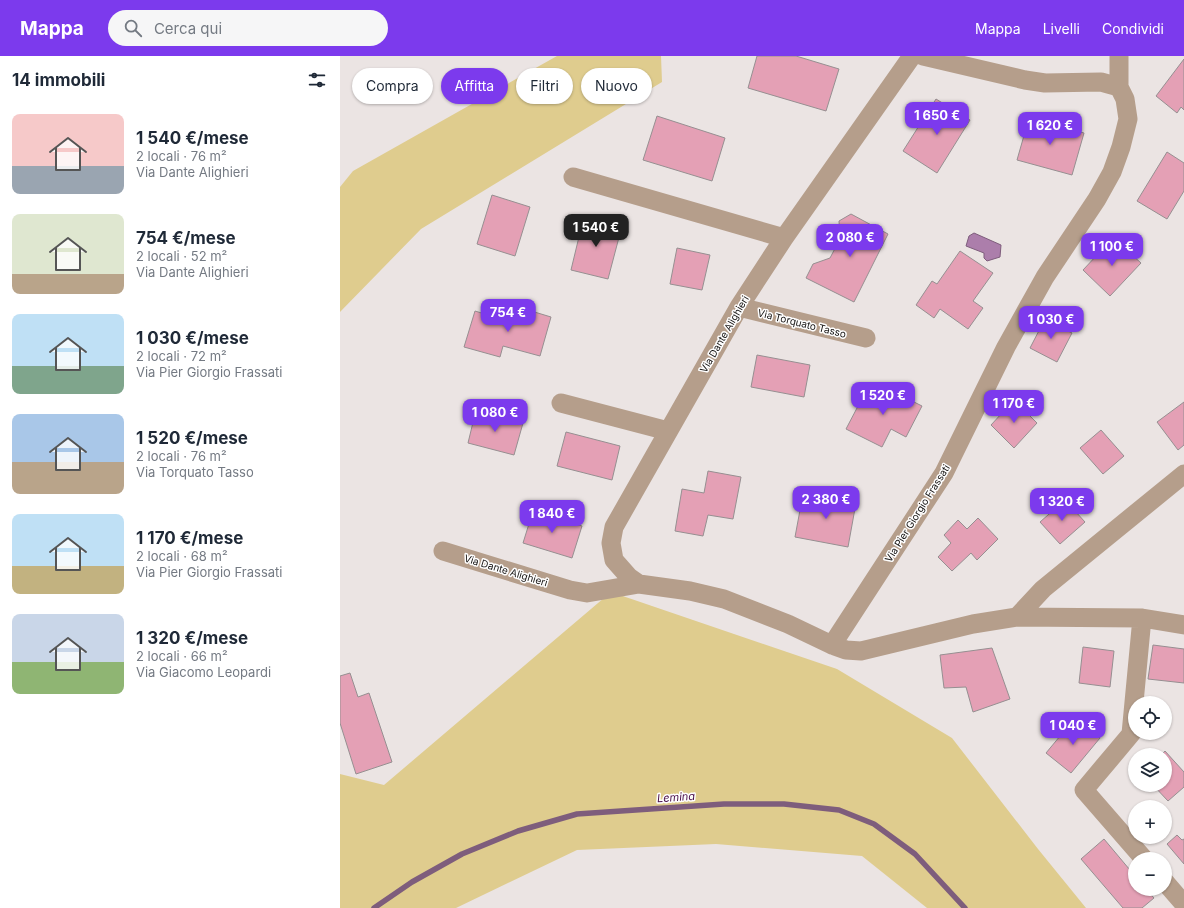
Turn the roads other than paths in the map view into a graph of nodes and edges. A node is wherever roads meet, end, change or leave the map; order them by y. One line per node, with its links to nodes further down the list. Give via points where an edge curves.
1 (912, 56): 6 (street, Via Dante Alighieri)
2 (923, 56): 4 (street, via 1025,80 1045,83 1101,82)
3 (1119, 56): 4 (street)
4 (1119, 87): 17 (street, Via Pier Giorgio Frassati, via 1125,100 1128,119 1112,172 1045,277 1006,347 944,473)
5 (573, 177): 6 (street)
6 (784, 238): 7 (street, Via Dante Alighieri)
7 (739, 307): 8 (street, Via Torquato Tasso); 10 (street, Via Dante Alighieri)
8 (866, 338)
9 (561, 403): 10 (street)
10 (668, 431): 13 (street, Via Dante Alighieri, via 614,527 611,543 614,560)
11 (1184, 474): 14 (street, via 1043,589)
12 (443, 551): 13 (street, Via Dante Alighieri, via 587,593)
13 (639, 584): 17 (street, Via Dante Alighieri, via 724,599 788,624)
14 (1017, 617): 15 (street); 17 (street, via 973,624 861,651 846,650)
15 (1142, 618): 16 (street); 18 (street, via 1131,734 1084,790)
16 (1184, 625)
17 (832, 645)
18 (1138, 852)
19 (1172, 890): 20 (street)
20 (1184, 904)

